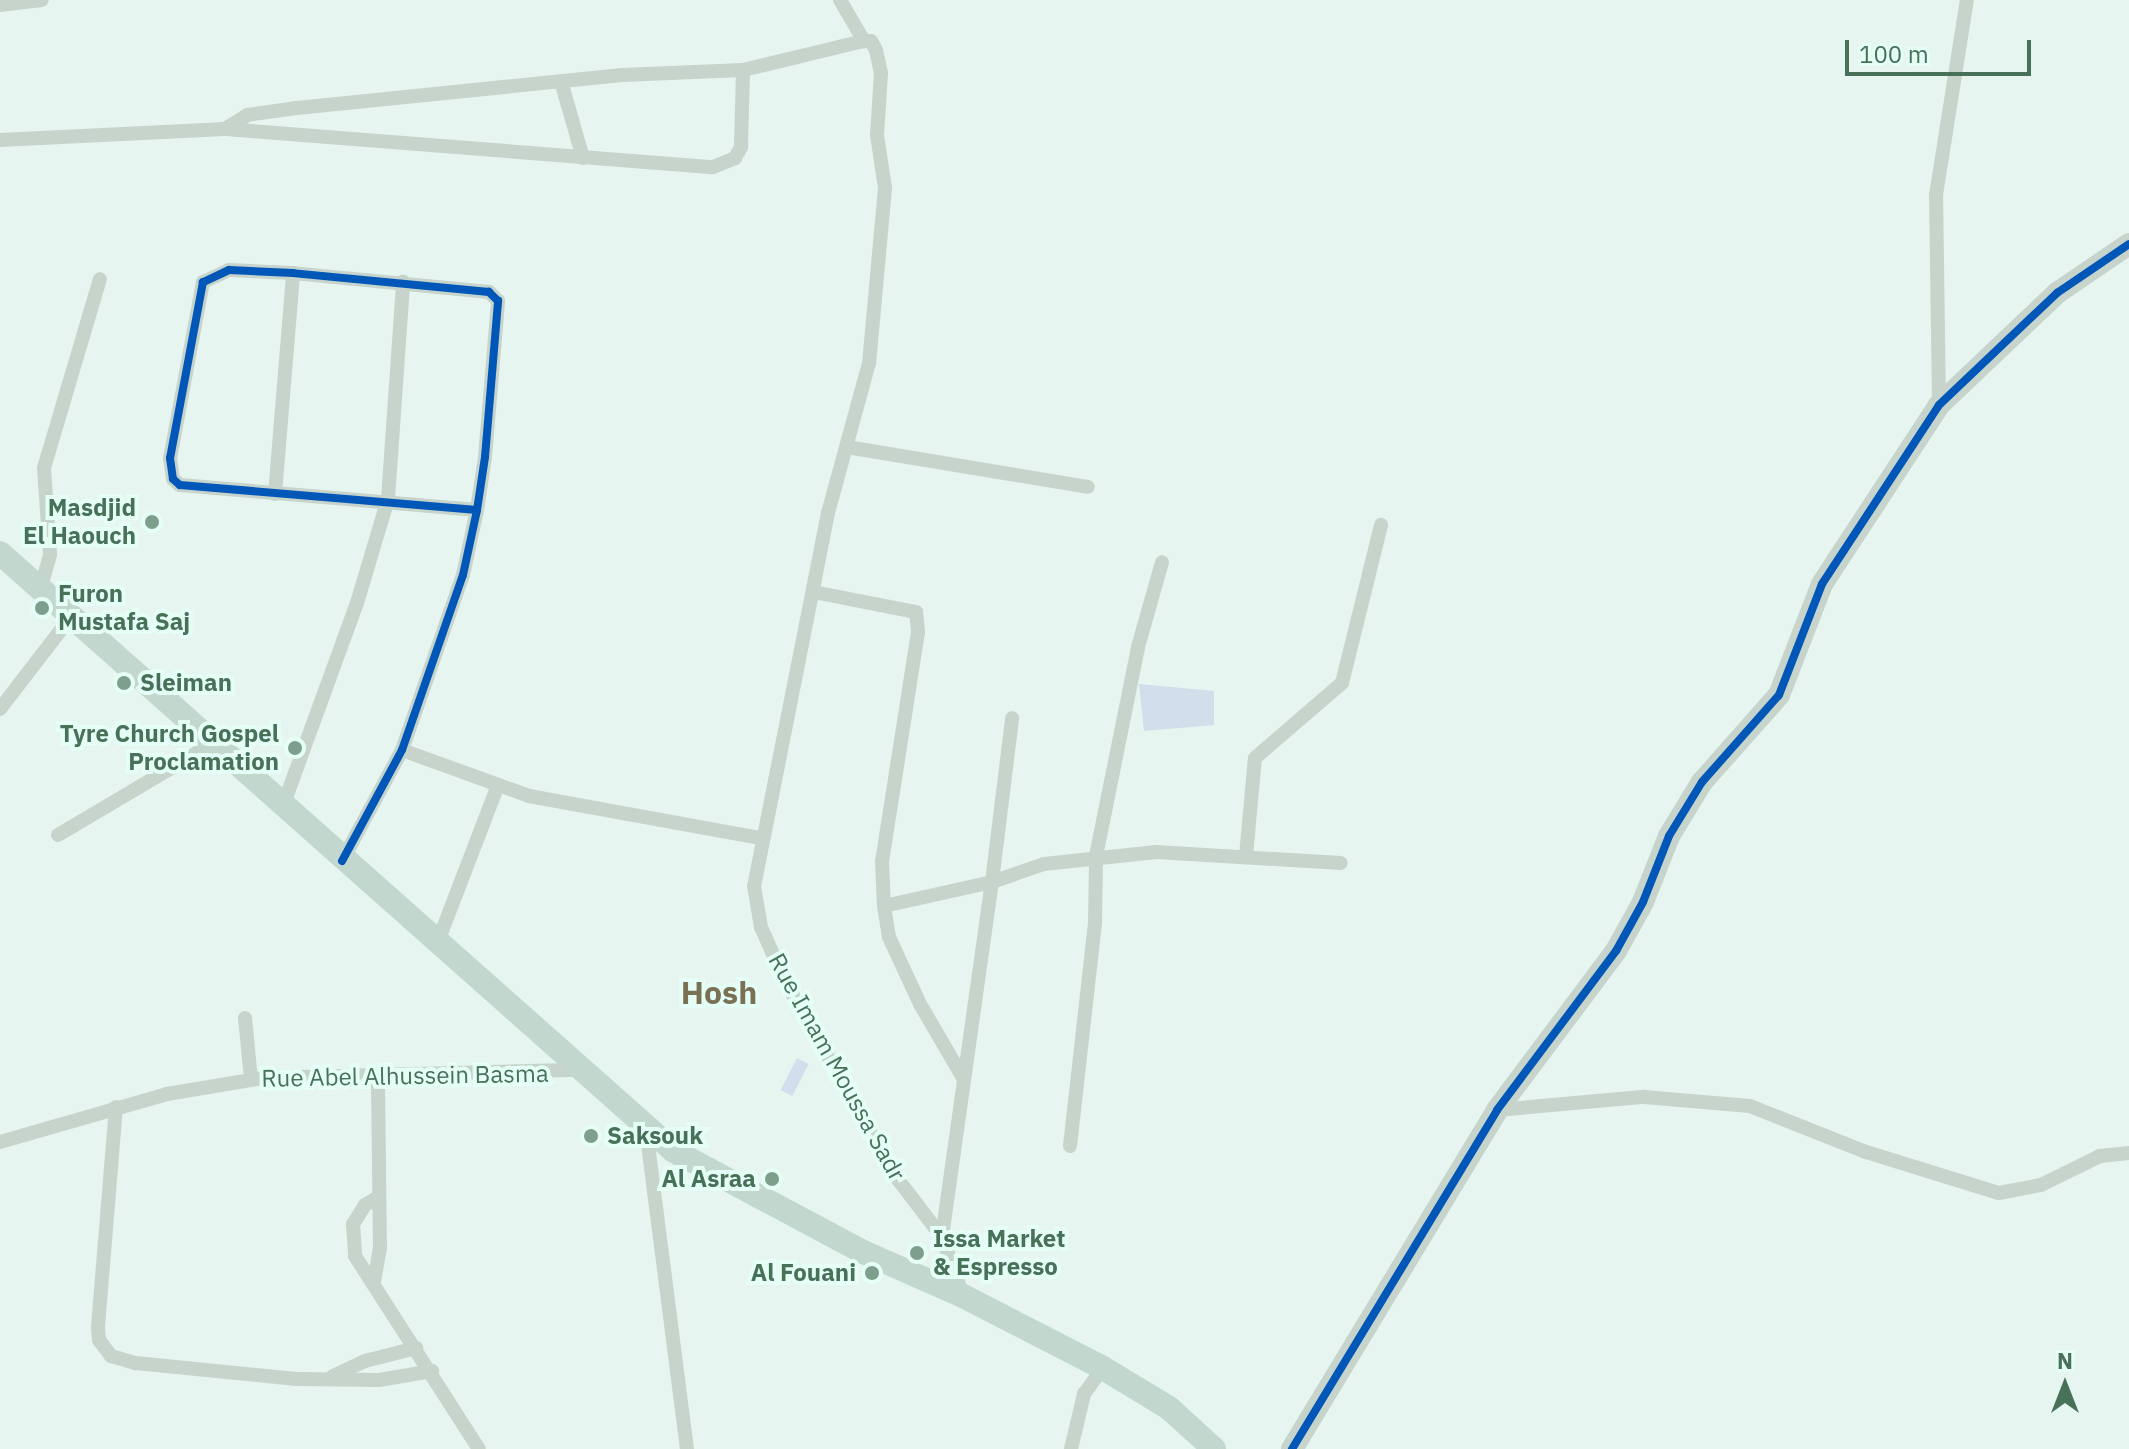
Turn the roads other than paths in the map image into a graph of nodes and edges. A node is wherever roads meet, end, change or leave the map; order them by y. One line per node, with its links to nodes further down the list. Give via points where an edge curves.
1 (42, 0): 4 (street)
2 (840, 0): 5 (street, Rue Imam Moussa Sadr)
3 (1967, 0): 17 (street, via 1936,195)
4 (0, 5)
5 (864, 41): 6 (street); 18 (street, Rue Imam Moussa Sadr, via 871,41 880,60 877,135 885,188 869,363)
6 (743, 70): 7 (street); 12 (street, via 744,139 725,164 681,167)
7 (561, 81): 8 (street); 12 (street)
8 (297, 108): 9 (street, via 247,115); 10 (street)
9 (225, 129): 10 (street); 11 (street)
10 (313, 136): 12 (street)
11 (0, 140)
12 (583, 158)
13 (2129, 244): 17 (street, via 2057,293)
14 (293, 273): 16 (street); 20 (street); 20 (street, via 218,271 203,282 170,458 173,479 180,485)
15 (100, 279): 26 (street, via 44,468 50,554)
16 (403, 282): 21 (street); 22 (street, via 489,292 498,301)
17 (1939, 405): 50 (street, via 1822,584 1779,695 1702,782 1669,836 1643,902 1616,951)
18 (847, 447): 19 (street); 27 (street, Rue Imam Moussa Sadr)
19 (1088, 487)
20 (275, 494): 21 (street)
21 (388, 499): 22 (street); 34 (street, via 357,603)
22 (477, 510): 32 (street, via 463,575)
23 (1381, 525): 38 (street, via 1347,673 1336,690 1255,758)
24 (0, 553): 26 (main road)
25 (1162, 562): 37 (street, via 1136,655)
26 (40, 590): 28 (main road)
27 (814, 592): 36 (street, Rue Imam Moussa Sadr); 42 (street, via 909,608 918,620 882,861)
28 (70, 618): 29 (street); 31 (main road)
29 (0, 709)
30 (1012, 718): 41 (street)
31 (212, 744): 34 (main road); 35 (street)
32 (402, 750): 33 (street); 39 (street)
33 (498, 785): 36 (street, via 564,805); 43 (street)
34 (283, 806): 39 (main road)
35 (58, 835)
36 (759, 838): 56 (street, Rue Imam Moussa Sadr, via 754,886 770,951 893,1173)
37 (1096, 856): 38 (street); 41 (street, via 1025,867); 53 (street, via 1095,923)
38 (1246, 856): 40 (street)
39 (342, 861): 43 (main road)
40 (1341, 863)
41 (992, 882): 42 (street); 47 (street)
42 (884, 906): 47 (street, via 895,951)
43 (437, 944): 45 (main road)
44 (245, 1018): 48 (street)
45 (579, 1070): 46 (street, Rue Abel Alhussein Basma); 51 (main road)
46 (378, 1073): 48 (street, Rue Abel Alhussein Basma); 55 (street)
47 (963, 1078): 56 (street)
48 (251, 1079): 49 (street, Rue Abel Alhussein Basma)
49 (116, 1107): 52 (street, Rue Abel Alhussein Basma); 62 (street, via 98,1328 104,1349 136,1363 263,1377)
50 (1497, 1110): 54 (street, via 1644,1097 1750,1106 1863,1151 1999,1193 2041,1185 2100,1156); 67 (street)
51 (646, 1129): 58 (main road, via 711,1174); 64 (street)
52 (0, 1142)
53 (1070, 1146)
54 (2129, 1153)
55 (375, 1199): 57 (street, via 380,1248); 57 (street, via 358,1214 350,1235 355,1256)
56 (942, 1237): 58 (street, Rue Imam Moussa Sadr)
57 (374, 1282): 59 (street)
58 (963, 1296): 60 (main road)
59 (416, 1348): 61 (street); 62 (street)
60 (1103, 1368): 65 (street, via 1084,1394); 66 (main road, via 1169,1408)
61 (432, 1371): 62 (street, via 379,1380); 63 (street)
62 (333, 1376)
63 (479, 1449)
64 (687, 1449)
65 (1071, 1449)
66 (1214, 1449)
67 (1292, 1449)

